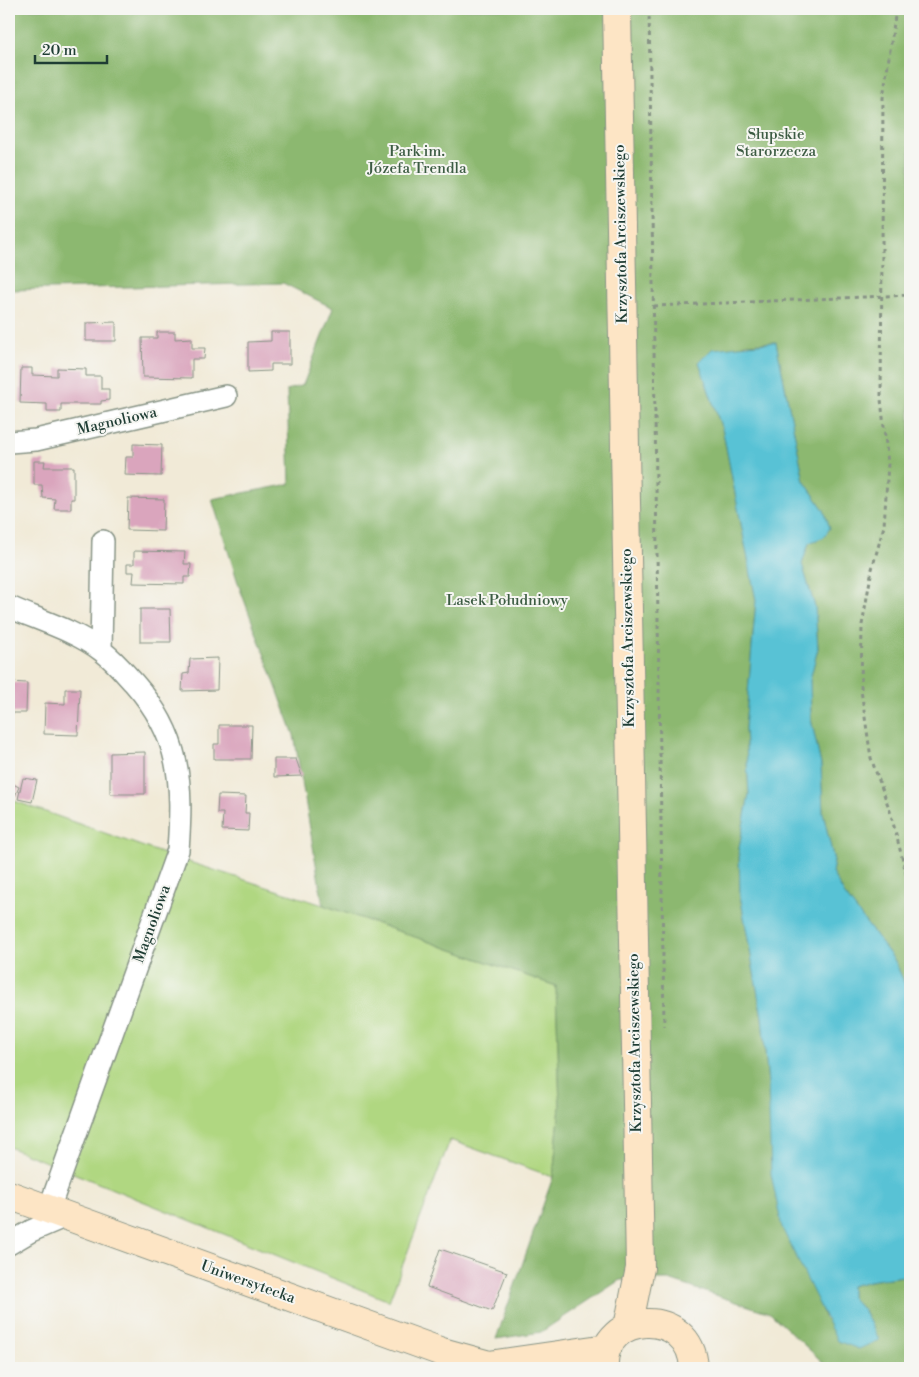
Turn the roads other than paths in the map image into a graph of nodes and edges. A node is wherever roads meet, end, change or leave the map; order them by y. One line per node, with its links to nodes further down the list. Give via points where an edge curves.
1 (617, 9): 10 (street, Krzysztofa Arciszewskiego)
2 (226, 396): 3 (street, Magnoliowa, via 36,440)
3 (9, 442)
4 (103, 541): 6 (street)
5 (9, 607): 6 (street, Magnoliowa)
6 (102, 650): 8 (street, Magnoliowa, via 148,698 175,750 180,789 178,850)
7 (9, 1195): 8 (street, Uniwersytecka)
8 (57, 1212): 9 (street); 14 (street, Uniwersytecka, via 442,1352)
9 (9, 1244)
10 (640, 1268): 11 (street, Krzysztofa Arciszewskiego); 12 (street, Krzysztofa Arciszewskiego)
11 (658, 1322): 12 (street, via 642,1322); 15 (street, via 684,1338 692,1352)
12 (628, 1327): 13 (street, via 616,1336)
13 (606, 1358): 14 (street, Uniwersytecka)
14 (494, 1367)
15 (694, 1368)

